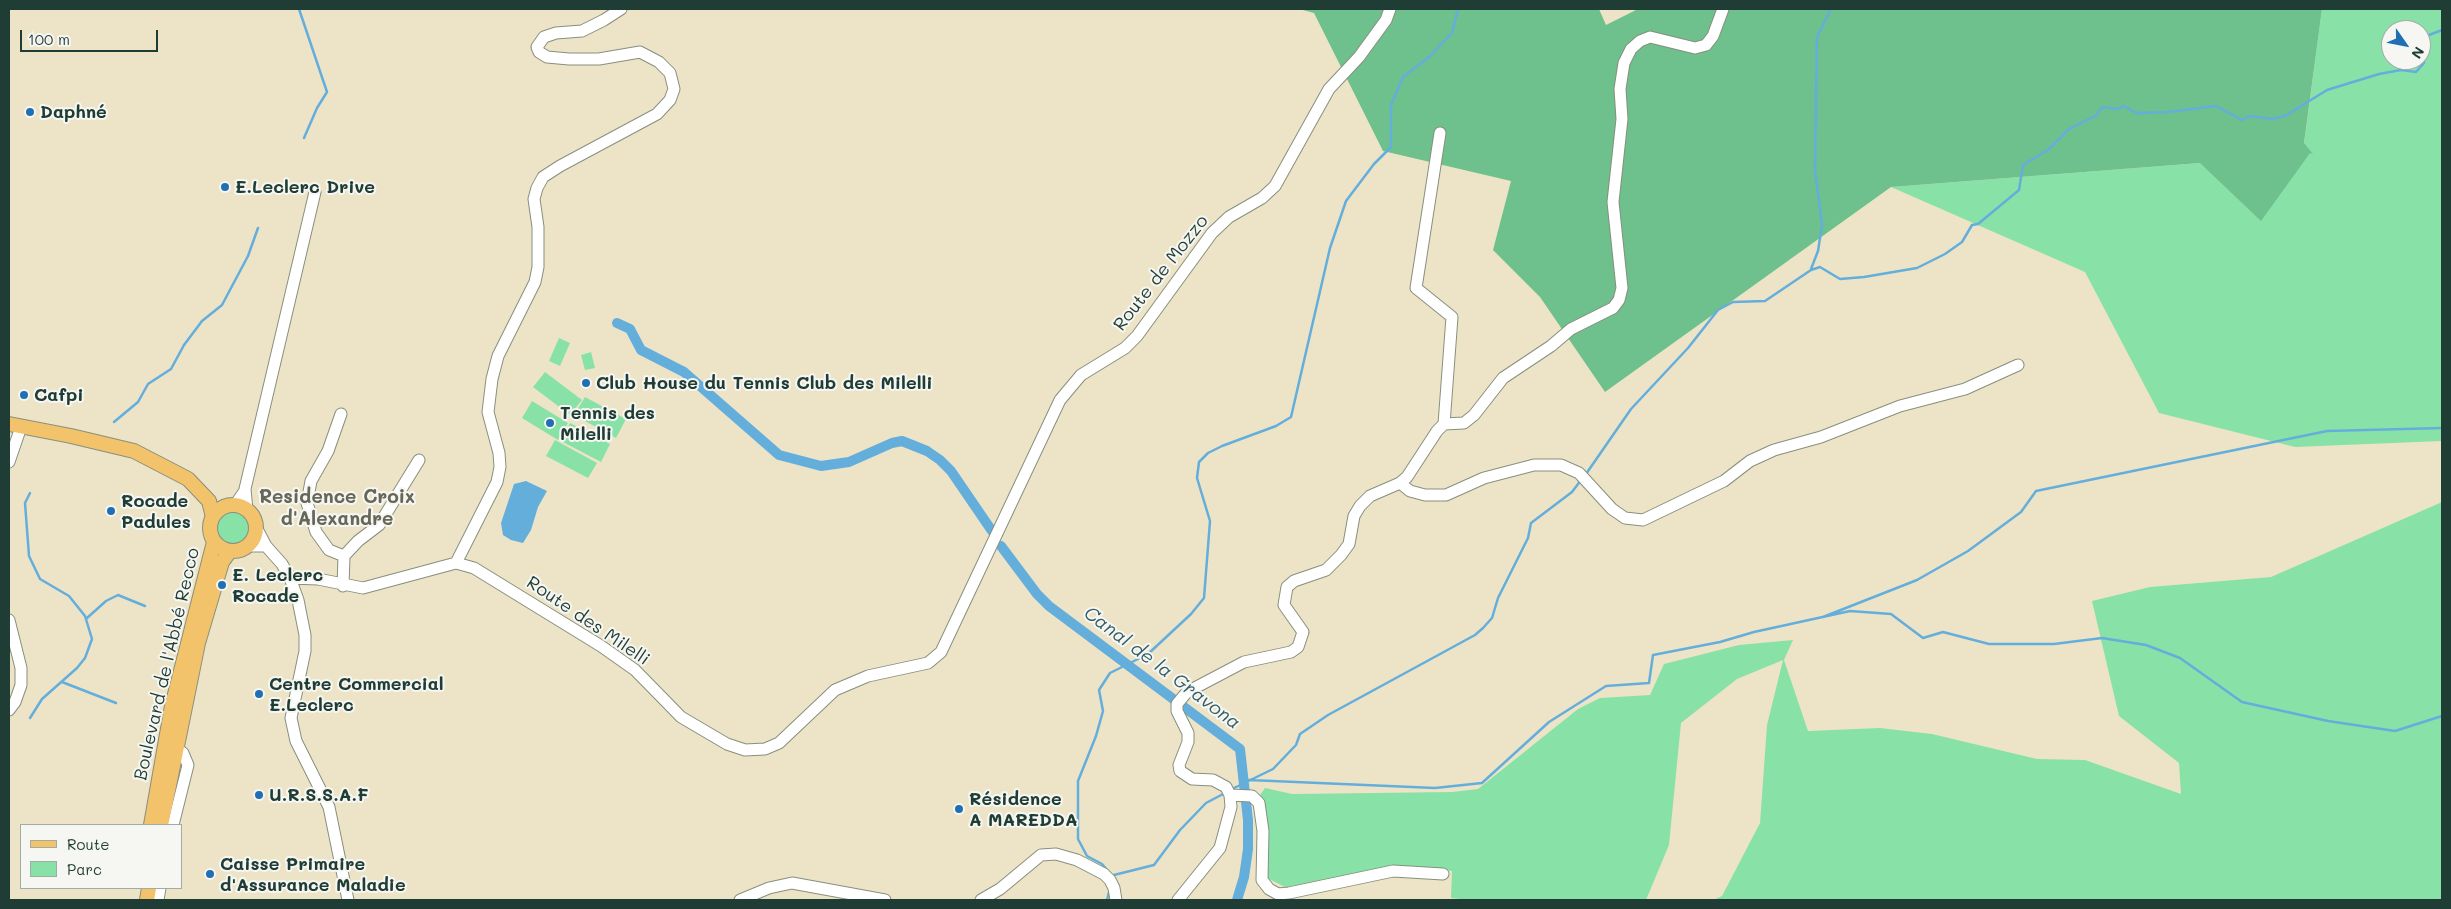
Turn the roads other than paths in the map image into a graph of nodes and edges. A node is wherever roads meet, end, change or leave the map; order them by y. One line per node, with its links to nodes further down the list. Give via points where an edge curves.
1 (621, 9): 20 (street, via 582,31 556,33 544,38 537,47 539,52 547,57 569,60 640,52 659,62 670,73 674,89 670,100 656,114 560,166 543,177 537,188 534,199 538,227 535,282 498,356 492,379 488,412 499,453 497,482)
2 (1390, 9): 24 (street, Route de Mozzo, via 1386,20 1359,57 1329,89 1275,186 1262,198 1229,217 1212,233 1137,336 1125,348 1081,375 1060,400)
3 (1723, 9): 8 (street, via 1706,45 1695,48 1650,37 1630,49 1624,63 1613,202 1622,288 1619,300 1613,308 1571,329 1503,378 1464,423)
4 (1440, 132): 8 (street, via 1416,288 1452,317)
5 (315, 192): 13 (street, via 244,492)
6 (2018, 365): 12 (street, via 1965,390 1900,406 1821,438 1774,450 1750,461 1724,481 1643,520 1625,518 1612,509 1579,473 1561,465 1534,465 1484,478 1446,495 1425,495 1410,491)
7 (341, 414): 19 (street, via 328,451 311,481 307,504 316,532 328,550)
8 (1444, 424): 12 (street)
9 (15, 426): 11 (street); 13 (main road, via 134,451 188,479 208,501)
10 (419, 460): 19 (street, via 379,525)
11 (9, 462)
12 (1400, 483): 27 (street, via 1370,496 1360,506 1354,516 1349,544 1326,570 1294,581 1287,587 1284,605 1303,632 1298,647 1291,652 1244,662 1187,692 1176,704 1188,733 1180,771 1192,779 1213,780)
13 (229, 510): 14 (main road, via 251,515); 15 (main road, via 210,530)
14 (256, 527): 16 (main road); 17 (street)
15 (214, 542): 18 (main road); 28 (main road, Boulevard de l'Abbé Recco, via 172,706)
16 (248, 546): 17 (street); 18 (main road)
17 (266, 546): 21 (street)
18 (230, 551): 26 (main road, Boulevard de l'Abbé Recco, via 222,562 198,643)
19 (344, 556): 22 (street)
20 (456, 563): 22 (street, via 372,586); 24 (street, Route des Milelli, via 474,568 497,581 601,646 635,670 681,717 727,744 745,750 765,749 778,743 824,698 848,682 928,663)
21 (290, 578): 22 (street, via 318,579); 32 (street, via 305,635 305,651 291,718 296,741 329,806)
22 (343, 586)
23 (9, 620): 25 (street, via 21,668 21,685)
24 (941, 652)
25 (9, 710)
26 (176, 748): 29 (main road, Boulevard de l'Abbé Recco); 30 (street, via 183,753 188,765)
27 (1228, 791): 31 (street, via 1252,796 1258,803 1263,831 1262,880 1278,894 1393,871); 37 (street, via 1228,823 1220,848)
28 (151, 824)
29 (161, 824)
30 (173, 824)
31 (1444, 874)
32 (348, 900)
33 (740, 900): 34 (street, via 792,883)
34 (884, 900)
35 (981, 900): 36 (street, via 1000,889 1041,854 1056,854 1077,860 1104,874 1114,888)
36 (1116, 900)
37 (1178, 900)

